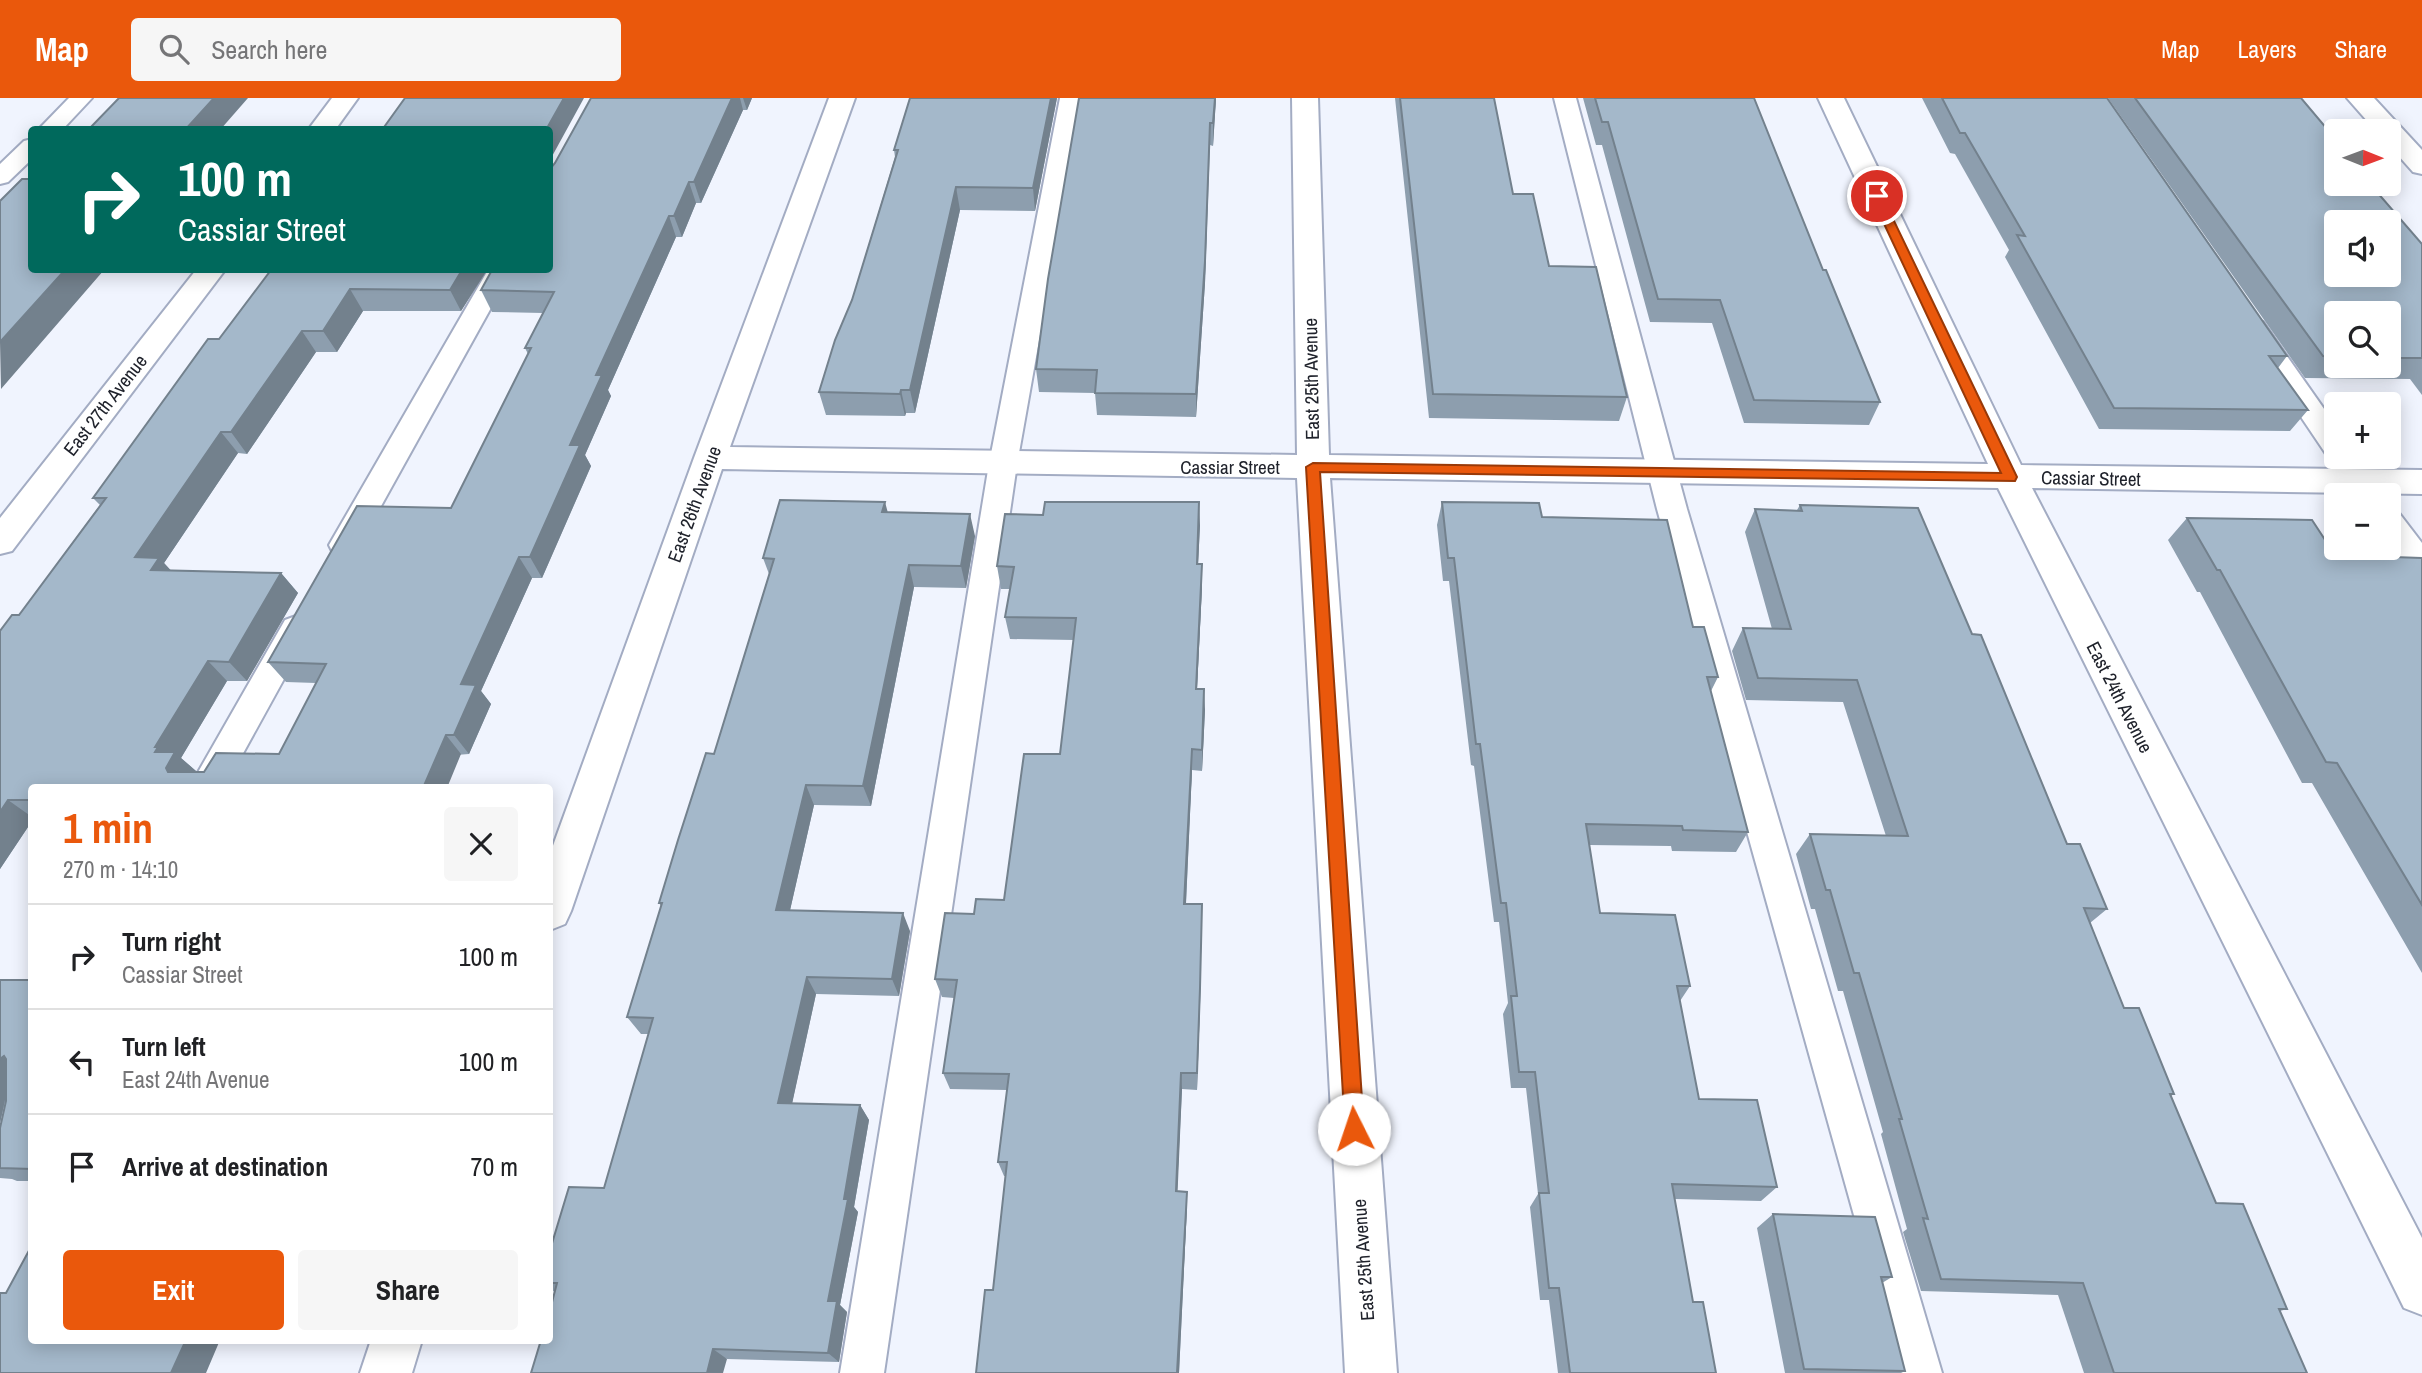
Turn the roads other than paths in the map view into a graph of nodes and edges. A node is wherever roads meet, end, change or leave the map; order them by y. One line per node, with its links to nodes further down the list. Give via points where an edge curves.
1 (81, 98): 9 (lane)
2 (345, 98): 10 (street)
3 (842, 98): 18 (street, East 26th Avenue)
4 (1071, 98): 19 (lane)
5 (1305, 98): 20 (street, East 25th Avenue)
6 (1565, 98): 21 (lane)
7 (1830, 98): 22 (street, East 24th Avenue)
8 (2360, 98): 12 (street)
9 (52, 126)
10 (324, 126)
11 (28, 150): 13 (lane)
12 (2422, 166)
13 (0, 177)
14 (209, 273): 26 (street, East 27th Avenue)
15 (498, 273): 28 (lane)
16 (2242, 310): 17 (lane)
17 (2324, 430)
18 (710, 458): 19 (street, Cassiar Street); 31 (street, East 26th Avenue)
19 (1003, 464): 20 (street, Cassiar Street); 35 (lane)
20 (1313, 467): 21 (street, Cassiar Street); 36 (street, East 25th Avenue)
21 (1663, 471): 22 (street, Cassiar Street); 37 (lane)
22 (2010, 477): 23 (street, Cassiar Street); 32 (street, East 24th Avenue)
23 (2358, 478): 24 (street, Cassiar Street)
24 (2422, 482)
25 (2401, 536): 27 (lane)
26 (0, 542)
27 (2422, 565)
28 (329, 571)
29 (308, 607): 30 (lane)
30 (207, 784)
31 (553, 903)
32 (2422, 1290)
33 (396, 1344): 34 (street)
34 (386, 1373)
35 (862, 1373)
36 (1370, 1373)
37 (1920, 1373)

